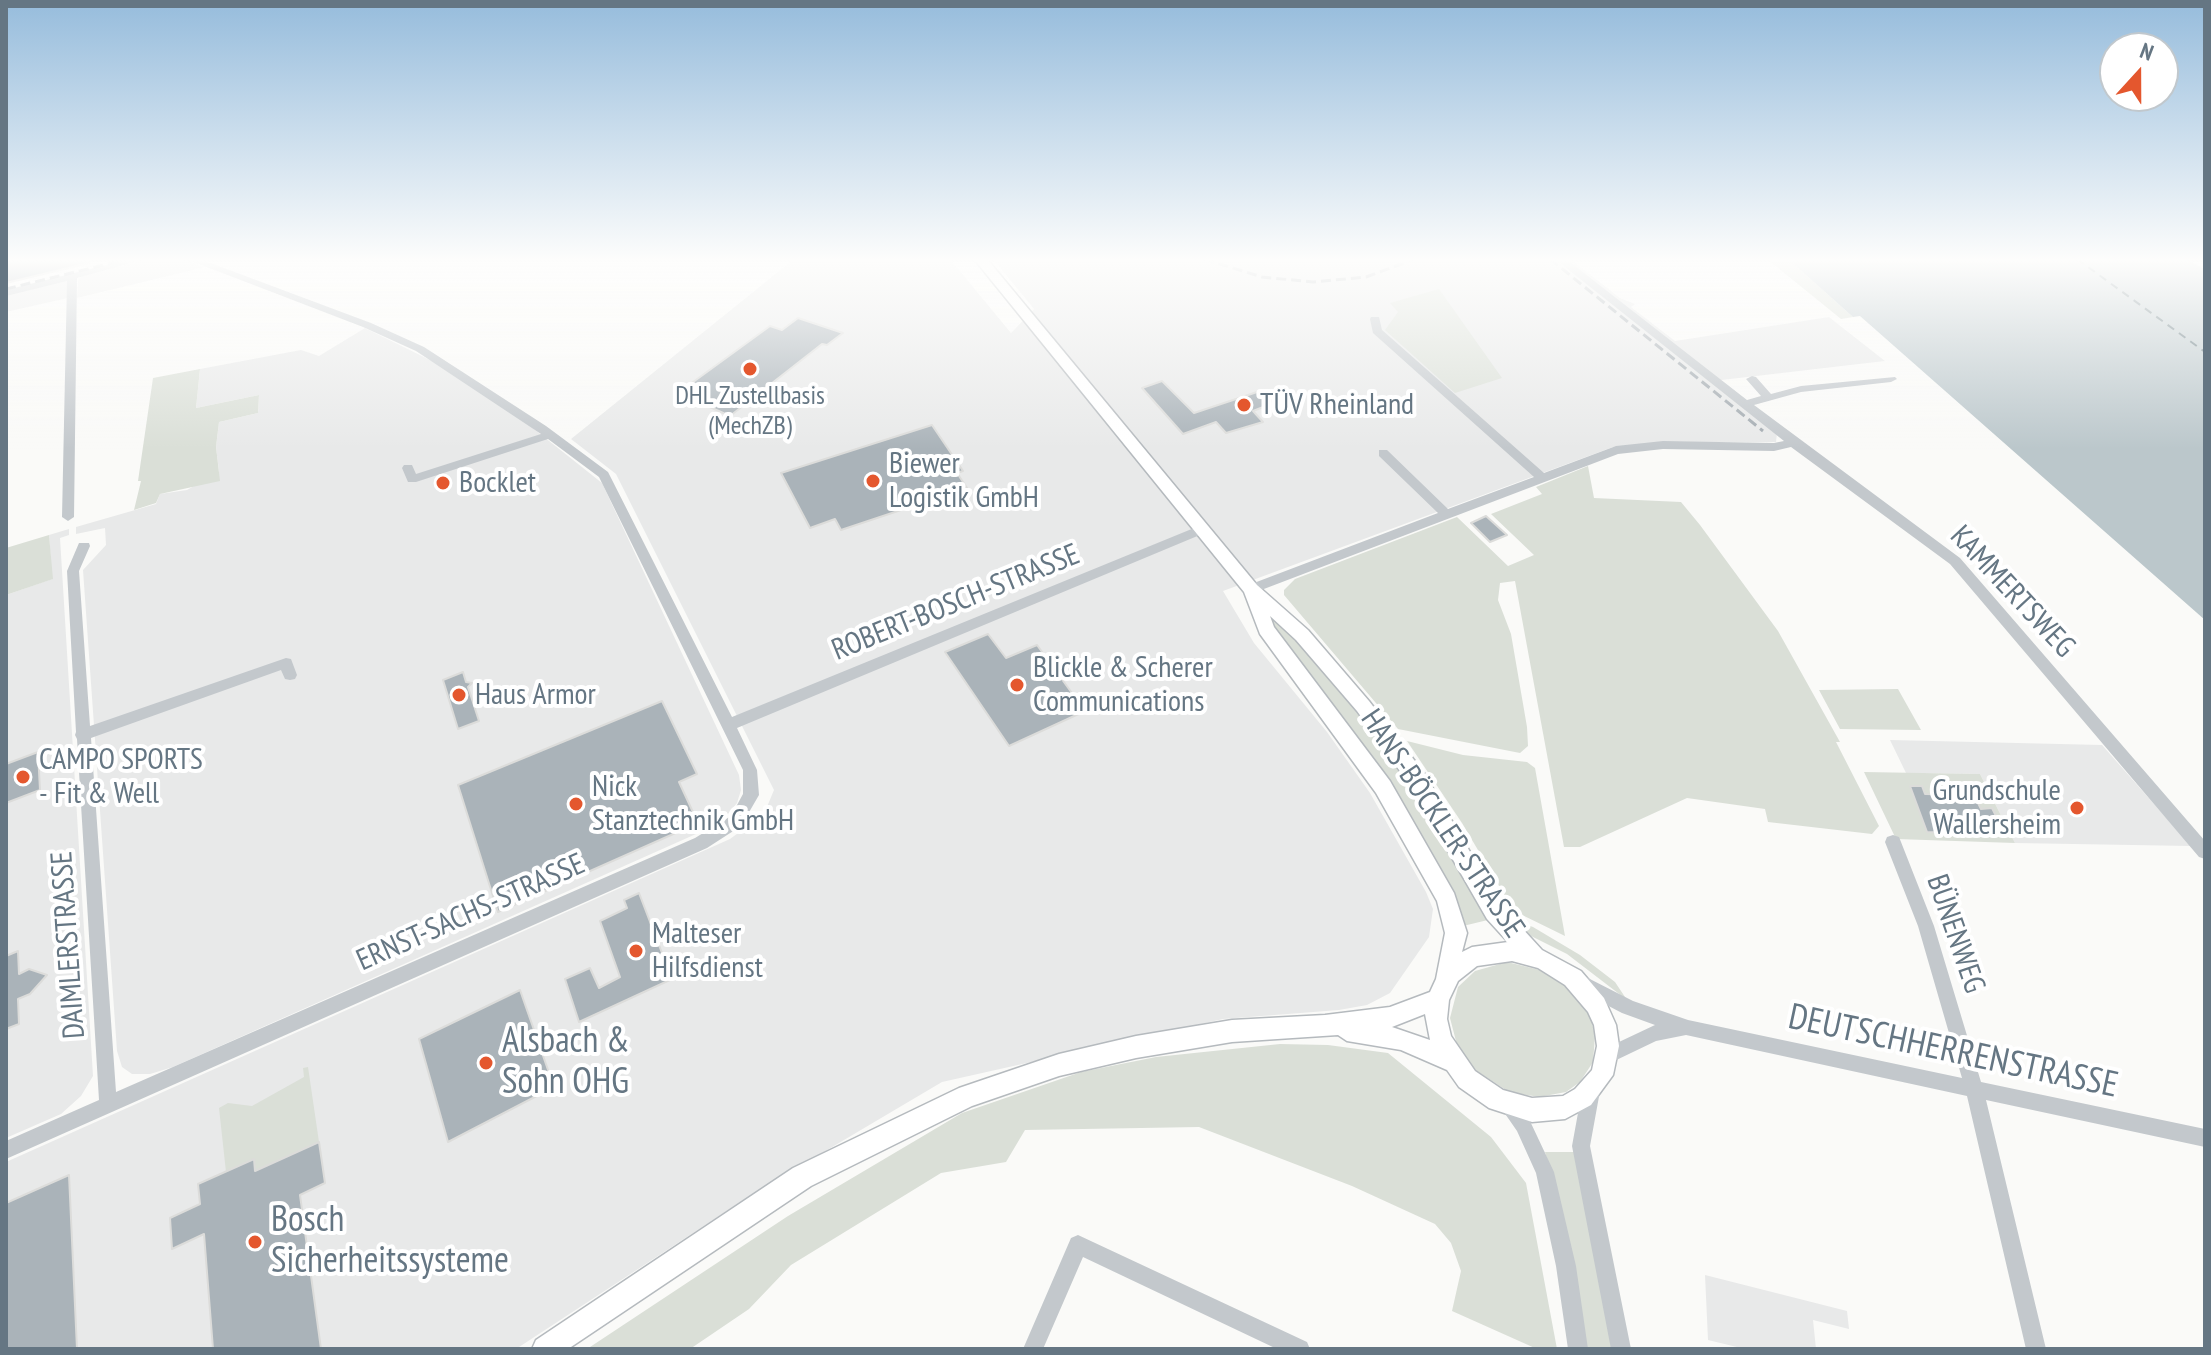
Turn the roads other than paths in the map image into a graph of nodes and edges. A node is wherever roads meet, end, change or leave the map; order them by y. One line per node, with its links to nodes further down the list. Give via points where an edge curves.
1 (71, 322): 16 (street)
2 (360, 322): 10 (street, via 420,349)
3 (1032, 322): 17 (main road, HANS-BÖCKLER-STRASSE)
4 (1376, 322): 13 (street, via 1377,331)
5 (1641, 322): 9 (street, KAMMERTSWEG)
6 (1752, 379): 8 (street)
7 (1891, 379): 8 (street)
8 (1768, 397): 9 (street)
9 (1746, 404): 11 (street, KAMMERTSWEG)
10 (550, 435): 14 (street); 21 (street, ERNST-SACHS-STRASSE, via 604,475)
11 (1794, 442): 13 (street, via 1774,447 1663,445 1616,450); 24 (street, KAMMERTSWEG, via 1955,561)
12 (1383, 453): 15 (street)
13 (1541, 477): 15 (street)
14 (412, 479)
15 (1446, 514): 19 (street)
16 (68, 517)
17 (1203, 529): 19 (main road, HANS-BÖCKLER-STRASSE); 21 (street, ROBERT-BOSCH-STRASSE)
18 (84, 546): 22 (street, DAIMLERSTRASSE, via 73,571)
19 (1251, 589): 25 (main road, HANS-BÖCKLER-STRASSE, via 1302,635 1382,731 1431,802 1494,912); 27 (main road, HANS-BÖCKLER-STRASSE, via 1266,629 1383,787 1447,899 1456,933)
20 (290, 675): 22 (street, via 286,663)
21 (729, 725): 34 (street, ERNST-SACHS-STRASSE, via 753,781 746,808 722,831)
22 (82, 735): 34 (street, DAIMLERSTRASSE)
23 (1893, 842): 32 (street, BÜNENWEG, via 1926,926)
24 (2205, 852)
25 (1534, 956): 26 (main road); 27 (main road, via 1482,954 1464,962)
26 (1573, 978): 29 (street, DEUTSCHHERRENSTRASSE, via 1628,1007); 30 (main road, via 1601,1015)
27 (1441, 990): 28 (main road, via 1390,1017); 31 (main road, via 1438,1029)
28 (1325, 1026): 31 (main road, via 1402,1039); 38 (main road, via 1232,1031 1136,1047 1059,1065 967,1096 778,1192)
29 (1688, 1028): 30 (street, DEUTSCHHERRENSTRASSE, via 1654,1033); 32 (street, DEUTSCHHERRENSTRASSE)
30 (1608, 1056): 33 (main road)
31 (1451, 1060): 35 (main road, via 1476,1087)
32 (1975, 1090): 36 (street, DEUTSCHHERRENSTRASSE); 43 (street, BÜNENWEG)
33 (1591, 1091): 35 (main road, via 1554,1109); 42 (street, via 1581,1146)
34 (108, 1103): 37 (street, ERNST-SACHS-STRASSE)
35 (1508, 1105): 41 (street, via 1545,1172)
36 (2205, 1138)
37 (6, 1150)
38 (545, 1349)
39 (1033, 1349): 40 (street, via 1078,1245)
40 (1300, 1349)
41 (1578, 1349)
42 (1621, 1349)
43 (2036, 1349)

